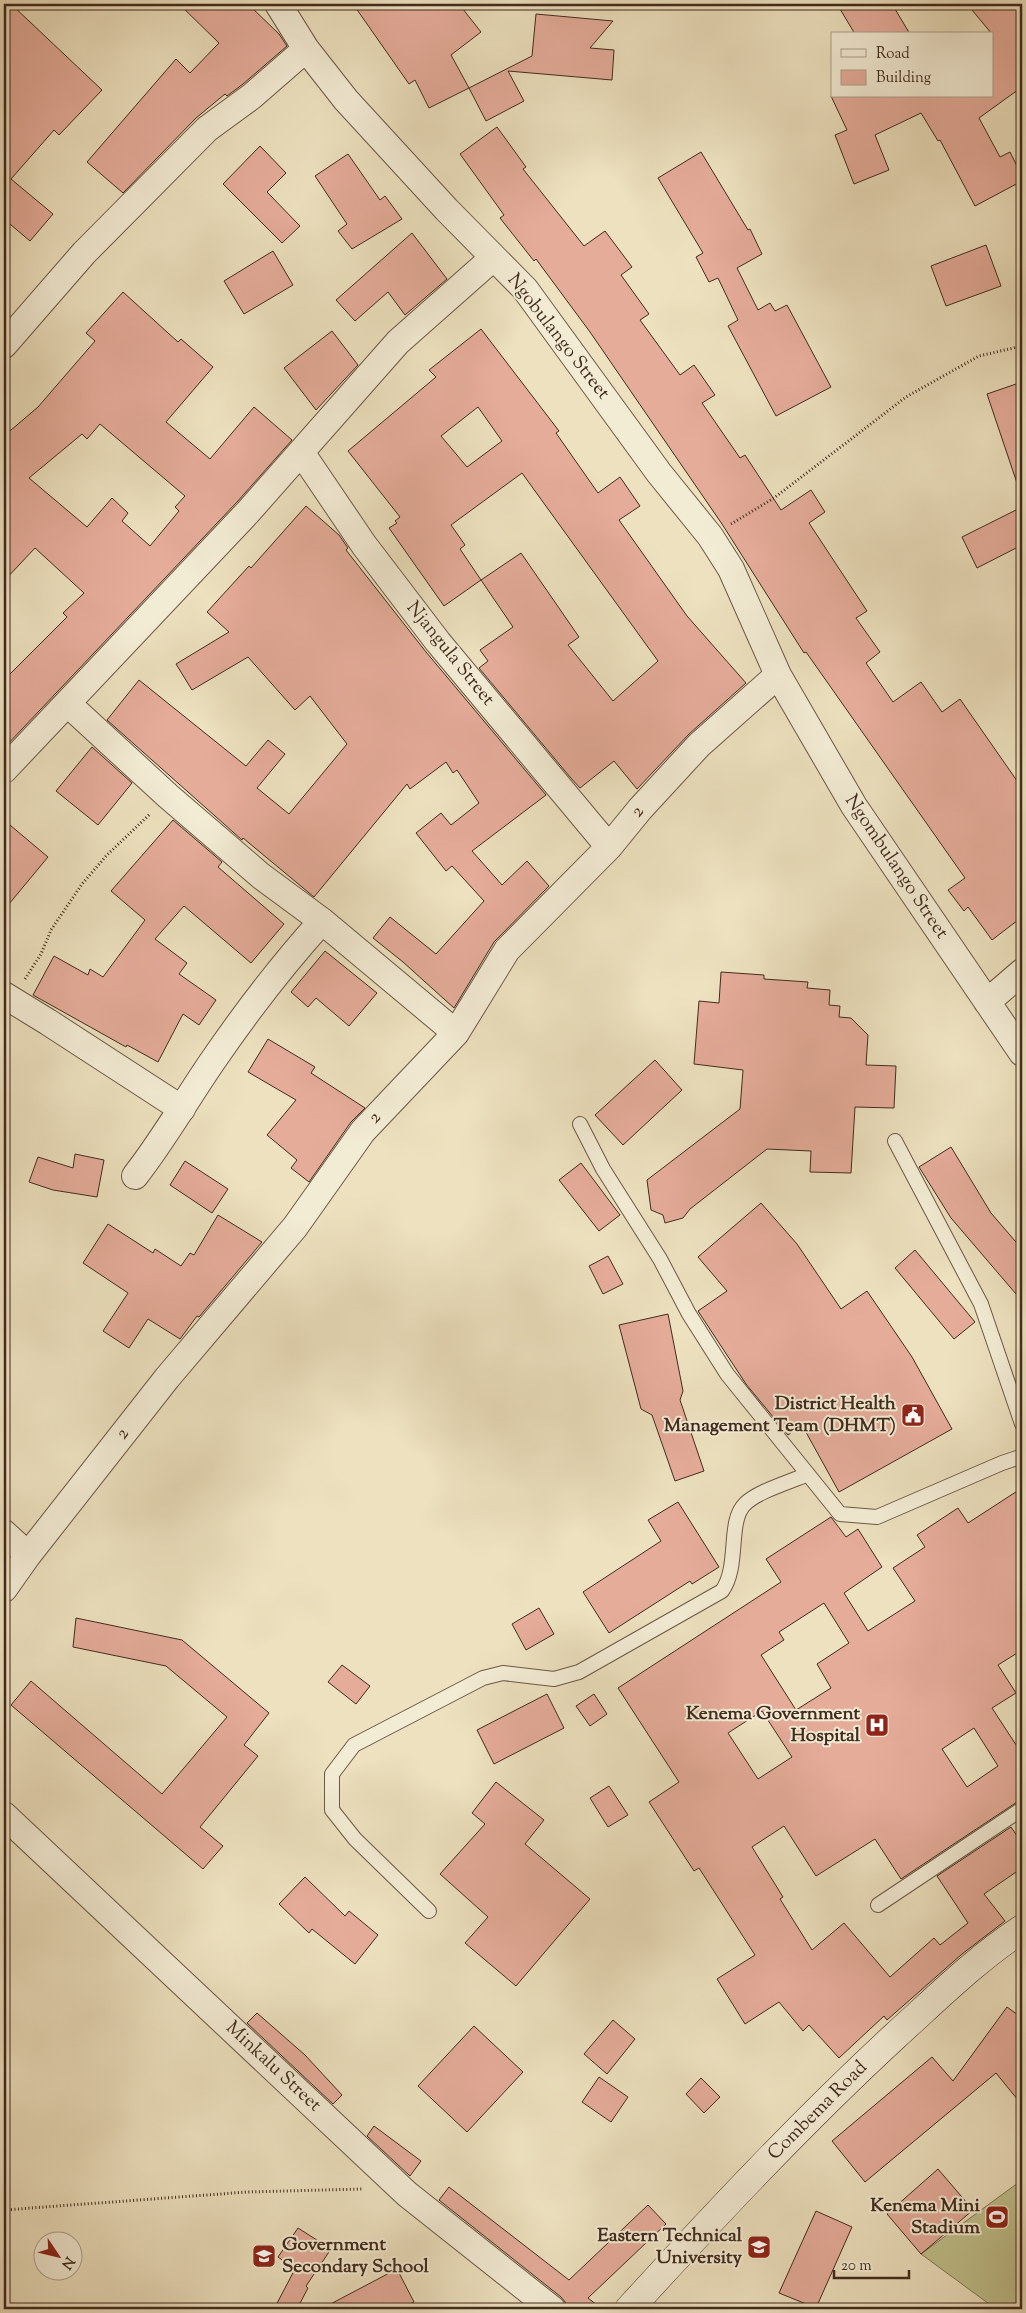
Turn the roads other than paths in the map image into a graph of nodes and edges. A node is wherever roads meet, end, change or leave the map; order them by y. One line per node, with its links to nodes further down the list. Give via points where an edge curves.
1 (278, 4): 2 (street, Ngobulango Street)
2 (306, 49): 3 (street, Ngobulango Street, via 346,100); 4 (street, via 252,96 207,128 78,260)
3 (493, 258): 5 (street, via 398,342); 6 (street, Ngobulango Street, via 530,295 659,473 710,536 731,569)
4 (4, 345)
5 (301, 452): 7 (street); 9 (street, Njangula Street, via 364,544 438,642)
6 (778, 675): 9 (street, 2, via 699,745); 13 (street, Ngombulango Street, via 854,806)
7 (68, 704): 8 (street); 10 (street, via 261,876)
8 (4, 770)
9 (608, 848): 14 (street, 2, via 507,950)
10 (322, 921): 14 (street); 16 (street, via 240,1023)
11 (1022, 972): 13 (street)
12 (8, 998): 16 (street)
13 (987, 1002): 15 (street, Ngombulango Street)
14 (456, 1033): 24 (street, 2, via 363,1131 295,1227 167,1378)
15 (1022, 1053)
16 (182, 1109): 19 (street)
17 (580, 1124): 22 (lane, via 603,1169 727,1374)
18 (895, 1141): 20 (lane, via 981,1304)
19 (135, 1176)
20 (1022, 1424)
21 (1022, 1459): 22 (lane, via 1002,1463 877,1518 840,1514)
22 (808, 1474): 29 (lane, via 745,1503 738,1513 730,1581 722,1592 579,1672 554,1679 503,1673 483,1678 354,1745 332,1774 332,1810 355,1839)
23 (4, 1533): 24 (street)
24 (28, 1555): 25 (street, 2)
25 (4, 1589)
26 (1022, 1809): 28 (lane)
27 (4, 1815): 31 (street, Minkalu Street, via 408,2194)
28 (878, 1905)
29 (429, 1911)
30 (1022, 1929): 32 (street, Combema Road, via 950,1986 841,2086)
31 (552, 2309)
32 (630, 2309)

